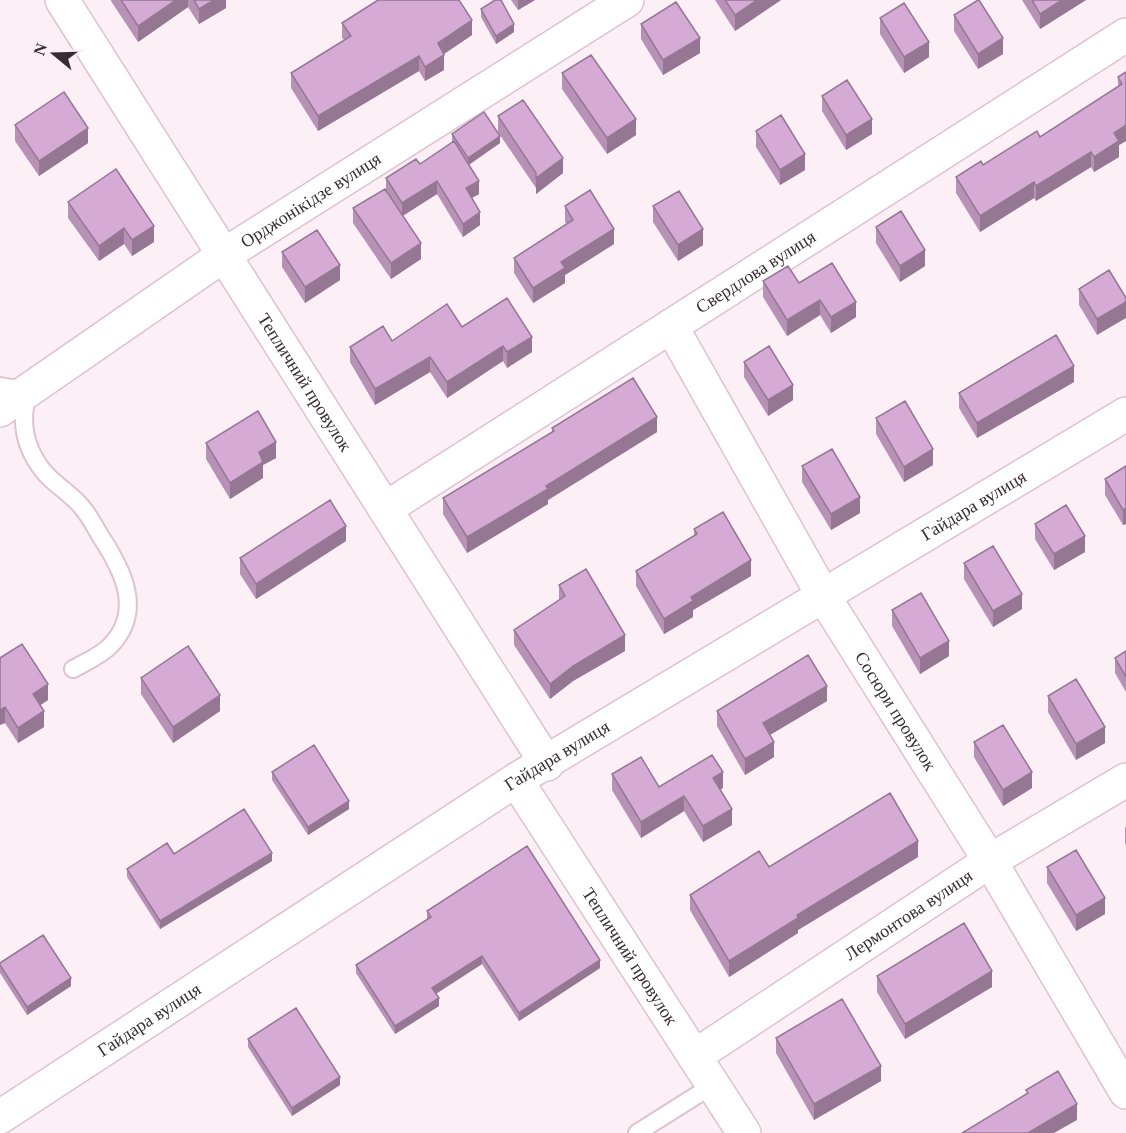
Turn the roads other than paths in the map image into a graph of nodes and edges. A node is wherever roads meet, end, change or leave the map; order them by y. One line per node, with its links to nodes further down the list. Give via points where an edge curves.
1 (62, 0): 4 (street, Тепличний провулок)
2 (627, 0): 4 (street, Орджонікідзе вулиця)
3 (1126, 35): 5 (street, Свердлова вулиця)
4 (224, 255): 6 (street, Орджонікідзе вулиця); 9 (street, Тепличний провулок)
5 (671, 326): 9 (street, Свердлова вулиця); 10 (street, Сосюри провулок)
6 (14, 389): 7 (street, Орджонікідзе вулиця); 11 (lane, via 29,444 44,471 81,506 119,564 127,584 126,609 118,635 103,652)
7 (0, 410)
8 (1126, 414): 10 (street, Гайдара вулиця)
9 (385, 509): 12 (street, Тепличний провулок)
10 (824, 597): 12 (street, Гайдара вулиця); 15 (street, Сосюри провулок)
11 (73, 669)
12 (547, 764): 13 (street, Гайдара вулиця)
13 (516, 780): 16 (street, Тепличний провулок); 19 (street, Гайдара вулиця)
14 (1126, 780): 15 (street, Лермонтова вулиця)
15 (990, 861): 16 (street, Лермонтова вулиця); 18 (street, Сосюри провулок)
16 (695, 1056): 17 (street, Тепличний провулок)
17 (713, 1085): 20 (lane); 21 (street, Тепличний провулок)
18 (1126, 1092)
19 (0, 1117)
20 (637, 1133)
21 (744, 1133)

